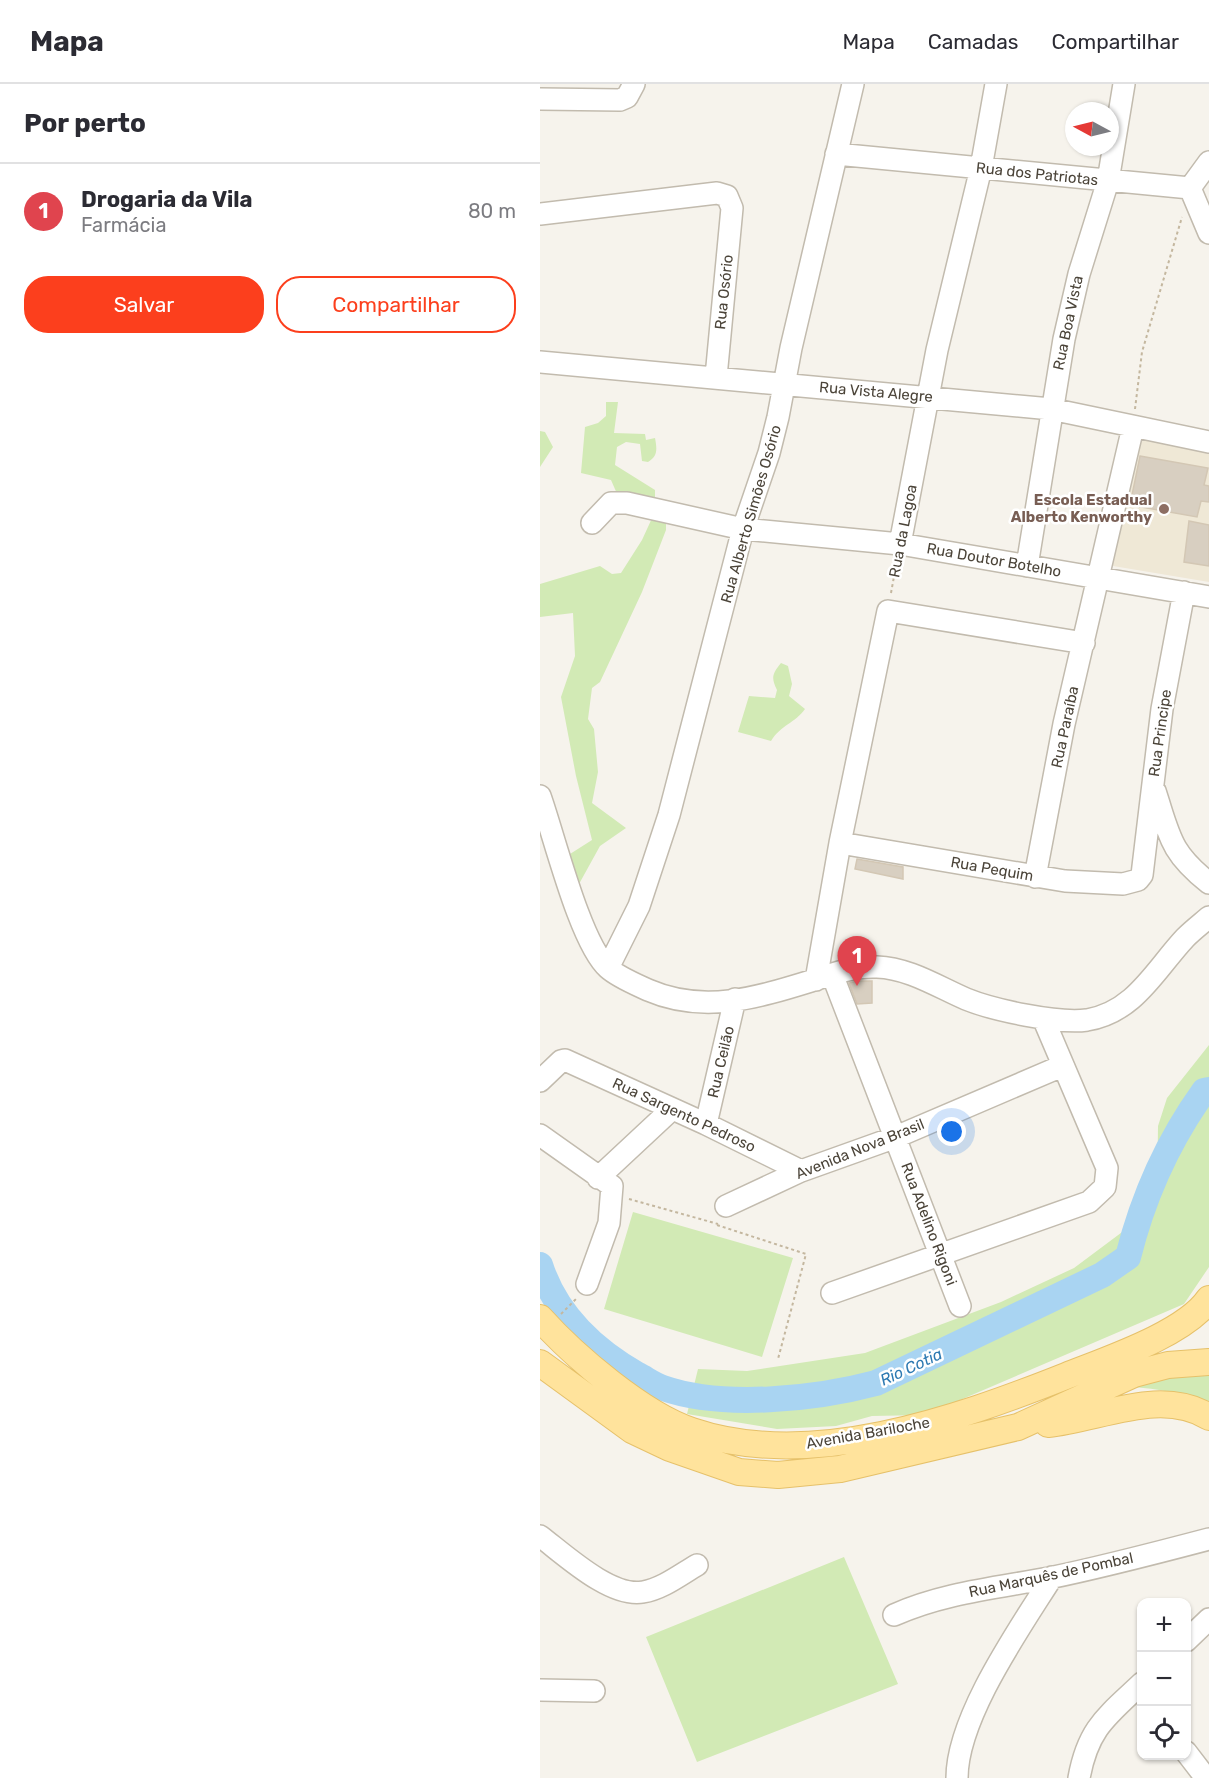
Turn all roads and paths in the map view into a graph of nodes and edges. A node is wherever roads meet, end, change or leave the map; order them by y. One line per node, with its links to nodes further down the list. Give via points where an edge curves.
1 (996, 84): 8 (street, Rua da Lagoa)
2 (1124, 84): 9 (street, Rua Boa Vista)
3 (845, 87): 6 (street, Rua Alberto Simões Osório)
4 (633, 88): 5 (street, via 627,98 614,101)
5 (540, 99)
6 (836, 154): 8 (street, Rua dos Patriotas); 15 (street, Rua Alberto Simões Osório)
7 (1209, 162): 10 (street)
8 (981, 168): 9 (street, Rua dos Patriotas); 16 (street, Rua da Lagoa, via 937,350)
9 (1108, 181): 10 (street, Rua dos Patriotas); 17 (street, Rua Boa Vista, via 1079,274)
10 (1190, 188): 12 (street); 18 (path, via 1142,352)
11 (540, 214): 14 (street, Rua Osório, via 717,193 727,196 732,208)
12 (1209, 233)
13 (540, 362): 14 (street, Rua Vista Alegre)
14 (716, 377): 15 (street, Rua Vista Alegre)
15 (784, 384): 16 (street, Rua Vista Alegre); 21 (street, Rua Alberto Simões Osório, via 769,453)
16 (930, 396): 17 (street, Rua Vista Alegre); 22 (street, Rua da Lagoa)
17 (1051, 409): 18 (street, Rua Vista Alegre); 23 (street, Rua Boa Vista)
18 (1133, 427): 19 (street, Rua Vista Alegre); 24 (street, Rua Paraíba)
19 (1209, 442)
20 (592, 523): 21 (street, Rua Doutor Botelho, via 611,503 618,502)
21 (743, 529): 22 (street, Rua Doutor Botelho); 36 (street, Rua Alberto Simões Osório, via 664,833 639,906)
22 (900, 544): 23 (street, Rua Doutor Botelho); 27 (path, Rua da Lagoa)
23 (1027, 566): 24 (street, Rua Doutor Botelho)
24 (1100, 578): 25 (street, Rua Doutor Botelho); 28 (street, Rua Paraíba)
25 (1184, 592): 26 (street, Rua Doutor Botelho); 29 (street, Rua Principe, via 1162,709)
26 (1209, 597)
27 (888, 611): 28 (street); 31 (street)
28 (1084, 643): 33 (street, Rua Paraíba)
29 (1153, 785): 32 (street, Rua Principe); 34 (street, via 1176,851 1185,864)
30 (540, 796): 36 (street, via 592,946)
31 (840, 843): 33 (street, Rua Pequim); 37 (street)
32 (1142, 875): 33 (street, Rua Pequim, via 1123,884)
33 (1035, 876)
34 (1209, 883)
35 (1209, 917): 39 (street, via 1137,995 1114,1011 1087,1020)
36 (608, 968): 38 (street, via 645,989 682,1001 703,1004)
37 (824, 977): 38 (street); 39 (street, via 878,967 913,975 970,1001); 45 (street, Rua Adelino Rigoni)
38 (735, 999): 43 (street, Rua Ceilão)
39 (1043, 1018): 40 (street)
40 (1062, 1066): 45 (street, Avenida Nova Brasil); 50 (street, via 1107,1168 1105,1187 1089,1202)
41 (540, 1081): 42 (street, Rua Sargento Pedroso, via 565,1060)
42 (672, 1109): 43 (street, Rua Sargento Pedroso); 47 (street)
43 (706, 1124): 46 (street, Rua Sargento Pedroso)
44 (540, 1135): 47 (street)
45 (896, 1137): 46 (street, Avenida Nova Brasil); 50 (street, Rua Adelino Rigoni)
46 (801, 1171): 49 (street, Avenida Nova Brasil)
47 (598, 1178): 48 (street, via 612,1186)
48 (611, 1199): 49 (path, via 636,1198); 51 (street, via 609,1223)
49 (721, 1215): 57 (path, via 806,1254)
50 (941, 1255): 52 (street); 55 (street, Rua Adelino Rigoni)
51 (587, 1284)
52 (832, 1293)
53 (1209, 1299): 56 (main road, Avenida Bariloche, via 1185,1321 1120,1355 931,1423 825,1443 783,1446 724,1440 690,1431 660,1416 609,1381 554,1333)
54 (574, 1302): 56 (path)
55 (960, 1306)
56 (550, 1316)
57 (778, 1359)
58 (1209, 1362): 61 (main road, Avenida Bariloche, via 1178,1363 1134,1374)
59 (540, 1363): 61 (main road, Avenida Bariloche, via 632,1430 701,1461 739,1472 778,1475 840,1469)
60 (1209, 1417): 61 (main road, via 1196,1408 1170,1405 1119,1409 1060,1423)
61 (1018, 1427)
62 (540, 1536): 64 (street, via 611,1587 626,1593 644,1592)
63 (1209, 1539): 65 (street, Rua Marquês de Pombal)
64 (696, 1566)
65 (1052, 1577): 66 (street, Rua Marquês de Pombal, via 948,1596); 73 (street, via 985,1687 969,1725)
66 (894, 1615)
67 (1209, 1619): 68 (street)
68 (1191, 1636)
69 (540, 1690): 71 (street)
70 (1137, 1690): 74 (street, via 1107,1714 1090,1740)
71 (594, 1691)
72 (1191, 1758): 75 (street)
73 (957, 1778)
74 (1079, 1778)
75 (1206, 1778)

